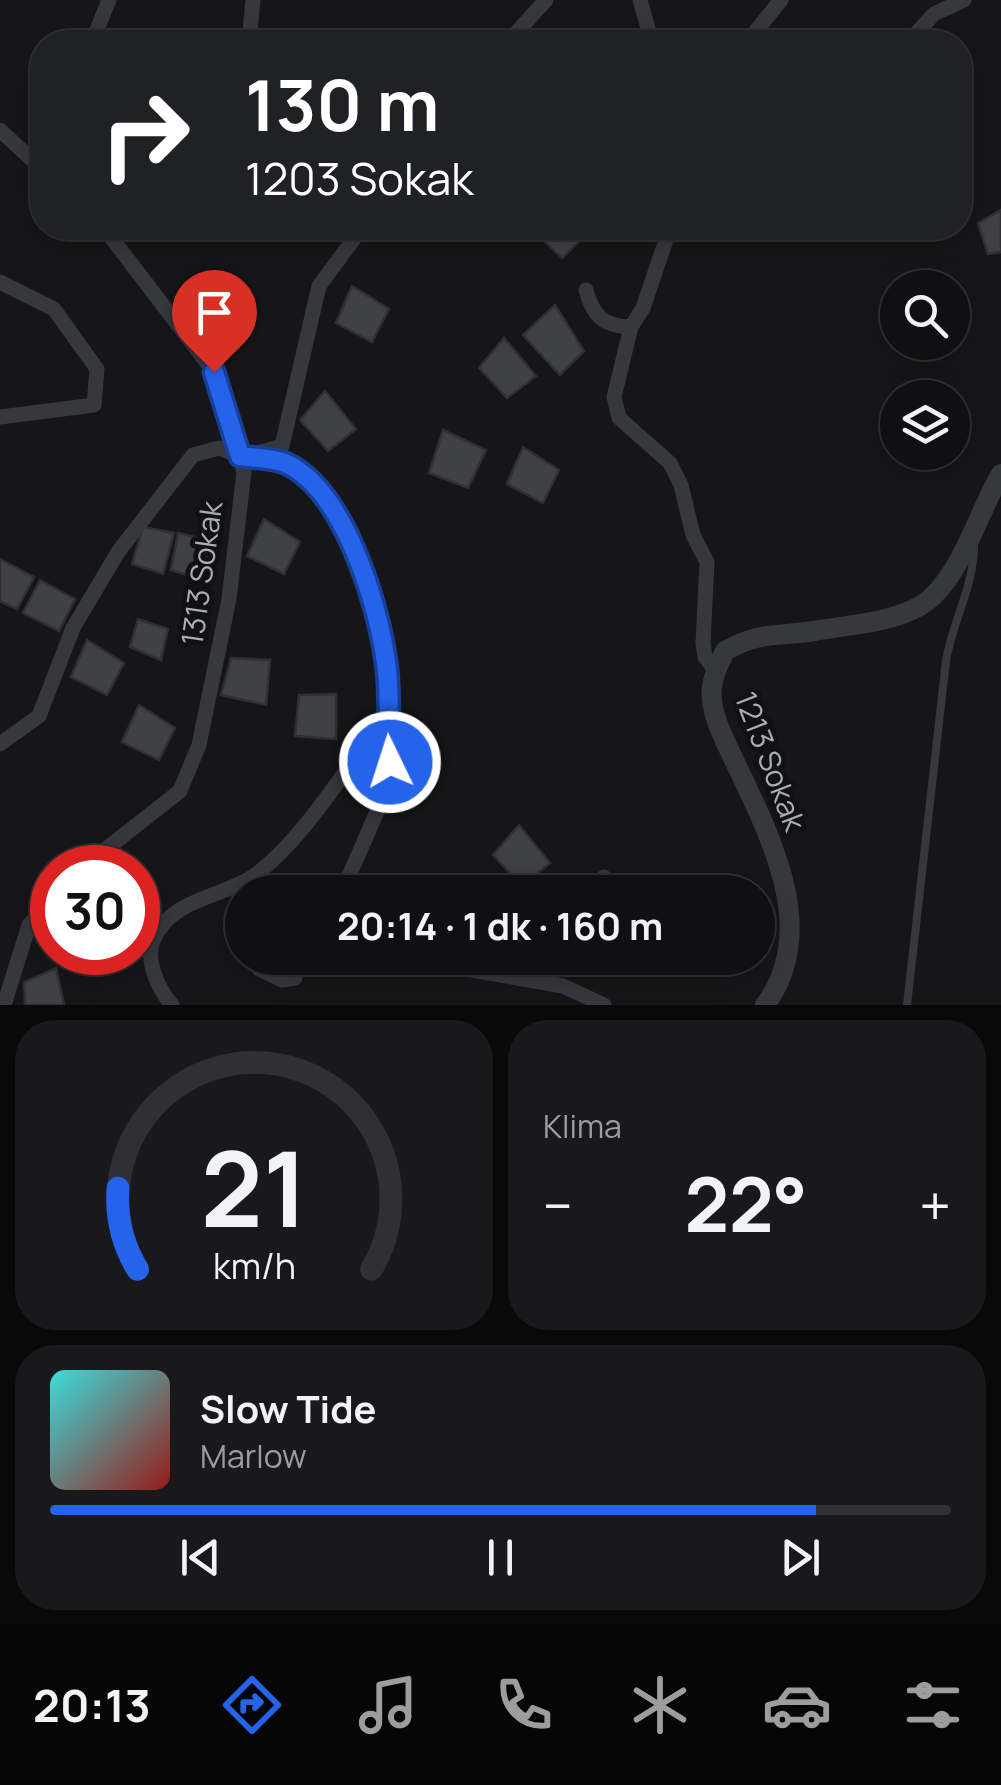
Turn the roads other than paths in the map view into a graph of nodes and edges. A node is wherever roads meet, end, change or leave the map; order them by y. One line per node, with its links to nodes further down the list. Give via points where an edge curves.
1 (109, 0): 9 (street)
2 (254, 0): 10 (street)
3 (640, 0): 12 (street)
4 (781, 0): 13 (street)
5 (924, 0): 8 (street)
6 (964, 0): 8 (street)
7 (542, 1): 11 (street)
8 (934, 14): 14 (street)
9 (97, 30)
10 (250, 30)
11 (518, 30)
12 (649, 30)
13 (757, 30)
14 (919, 30)
15 (0, 130): 16 (street)
16 (30, 153)
17 (113, 240): 24 (street, via 214,372)
18 (353, 240): 24 (street, via 319,286 282,446)
19 (666, 240): 22 (street, via 644,308)
20 (0, 282): 23 (street, via 54,310 97,369 94,405)
21 (586, 290): 22 (street, via 592,310 609,326)
22 (630, 328): 27 (street, via 614,397 619,418 670,463 680,485 693,536 708,562 703,643)
23 (0, 416)
24 (240, 456): 28 (street, via 281,461 301,472 360,558 387,664); 29 (street, 1313 Sokak, via 219,448 193,455 118,552 72,628 38,716); 30 (street, 1313 Sokak, via 244,472 229,598 199,744 180,791)
25 (1001, 474): 26 (street, 1213 Sokak)
26 (974, 532): 27 (street, 1213 Sokak, via 922,605 889,618 753,635 724,650); 40 (lane, via 974,574 952,627 934,746)
27 (716, 671): 39 (street, 1213 Sokak, via 718,724 786,891 790,957)
28 (386, 716): 31 (street, via 388,789); 37 (street, via 284,850 226,892 170,915 151,943 152,970)
29 (0, 744)
30 (111, 845)
31 (350, 875)
32 (30, 924): 36 (street)
33 (272, 975): 35 (street)
34 (501, 975): 38 (street, via 564,986)
35 (295, 978)
36 (4, 1005)
37 (172, 1005)
38 (604, 1005)
39 (765, 1005)
40 (907, 1005)

